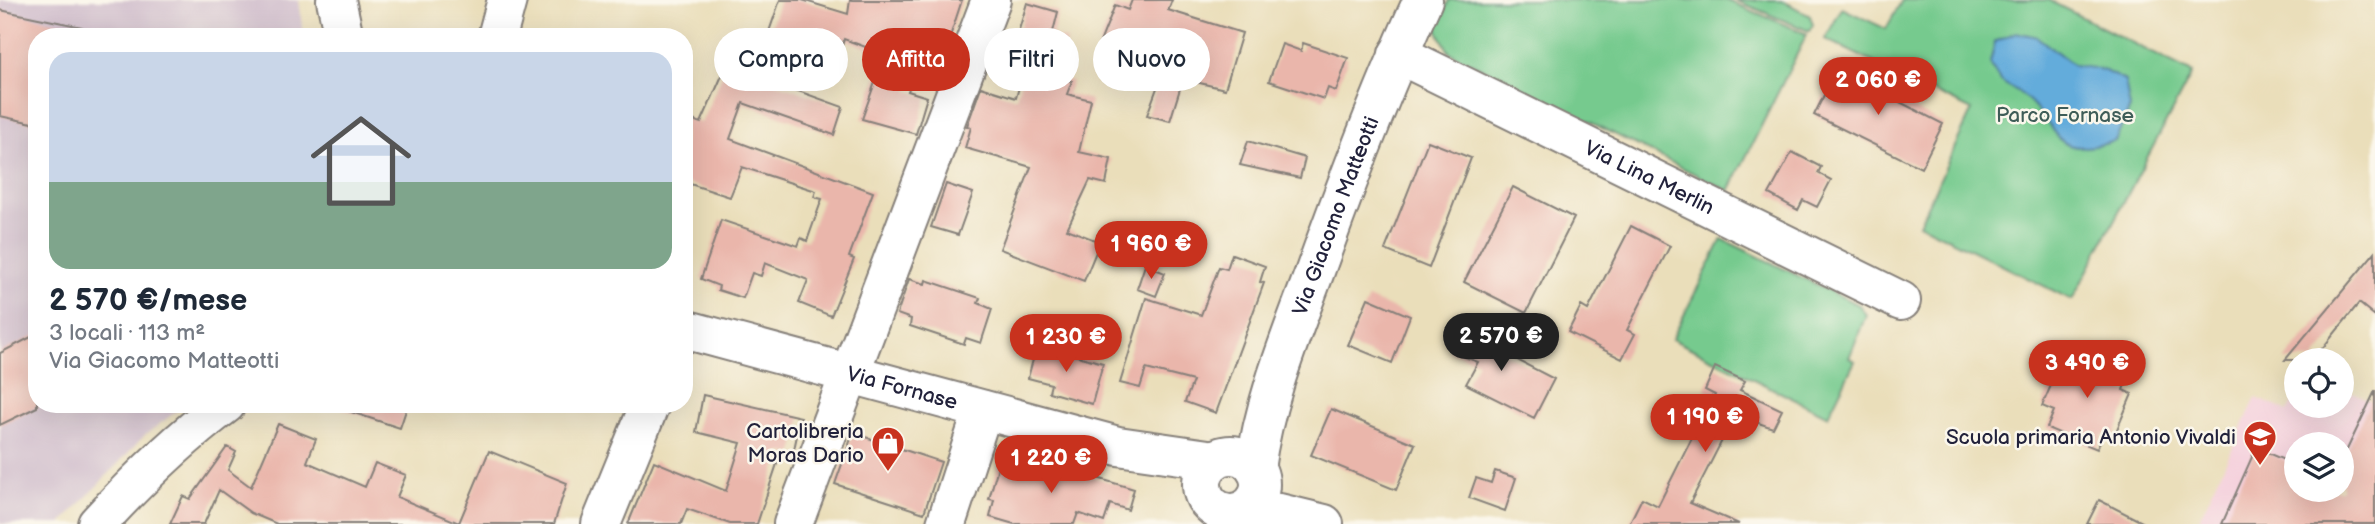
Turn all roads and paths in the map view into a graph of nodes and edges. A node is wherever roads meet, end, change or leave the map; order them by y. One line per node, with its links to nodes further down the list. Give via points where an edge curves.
1 (336, 0): 5 (street)
2 (507, 0): 6 (street)
3 (991, 0): 10 (street)
4 (1423, 0): 7 (street, Via Giacomo Matteotti)
5 (342, 28)
6 (499, 28)
7 (1398, 54): 8 (street, Via Lina Merlin); 14 (street, Via Giacomo Matteotti, via 1270,395 1239,443)
8 (1901, 301)
9 (693, 331): 10 (street, Via Fornase)
10 (850, 374): 11 (street, Via Fornase); 18 (street)
11 (983, 410): 14 (street, Via Fornase, via 1118,446); 19 (street)
12 (214, 413): 16 (street, via 138,479)
13 (646, 413): 17 (street)
14 (1244, 488): 15 (street, Via Fornase)
15 (1321, 523)
16 (97, 524)
17 (601, 524)
18 (793, 524)
19 (946, 524)

